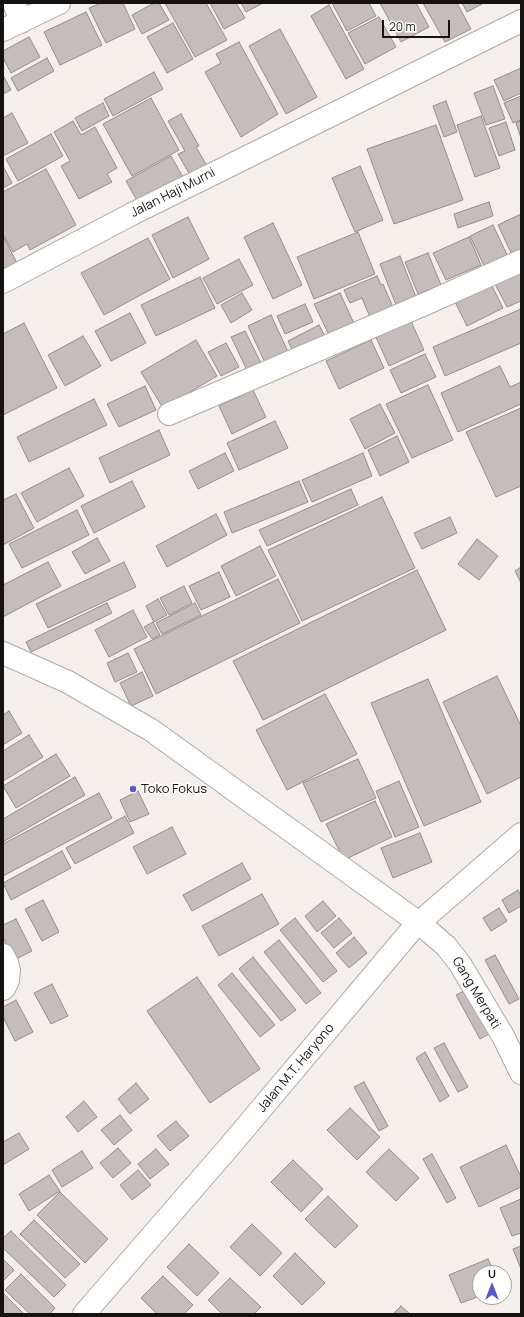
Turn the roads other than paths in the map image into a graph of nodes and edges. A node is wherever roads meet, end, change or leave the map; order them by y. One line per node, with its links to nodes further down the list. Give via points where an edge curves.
1 (59, 3): 2 (street)
2 (13, 18)
3 (521, 21): 5 (street, Jalan Haji Murni, via 132,214)
4 (521, 261): 6 (street)
5 (3, 282)
6 (168, 414)
7 (3, 653): 9 (street, Gang Merpati, via 68,682 151,730)
8 (521, 834): 9 (street, Jalan M.T. Haryono)
9 (419, 923): 12 (street, Gang Merpati, via 446,946 460,964); 13 (street, Jalan M.T. Haryono)
10 (3, 955): 11 (street, via 9,970 8,980)
11 (3, 989)
12 (521, 1073)
13 (84, 1314)

